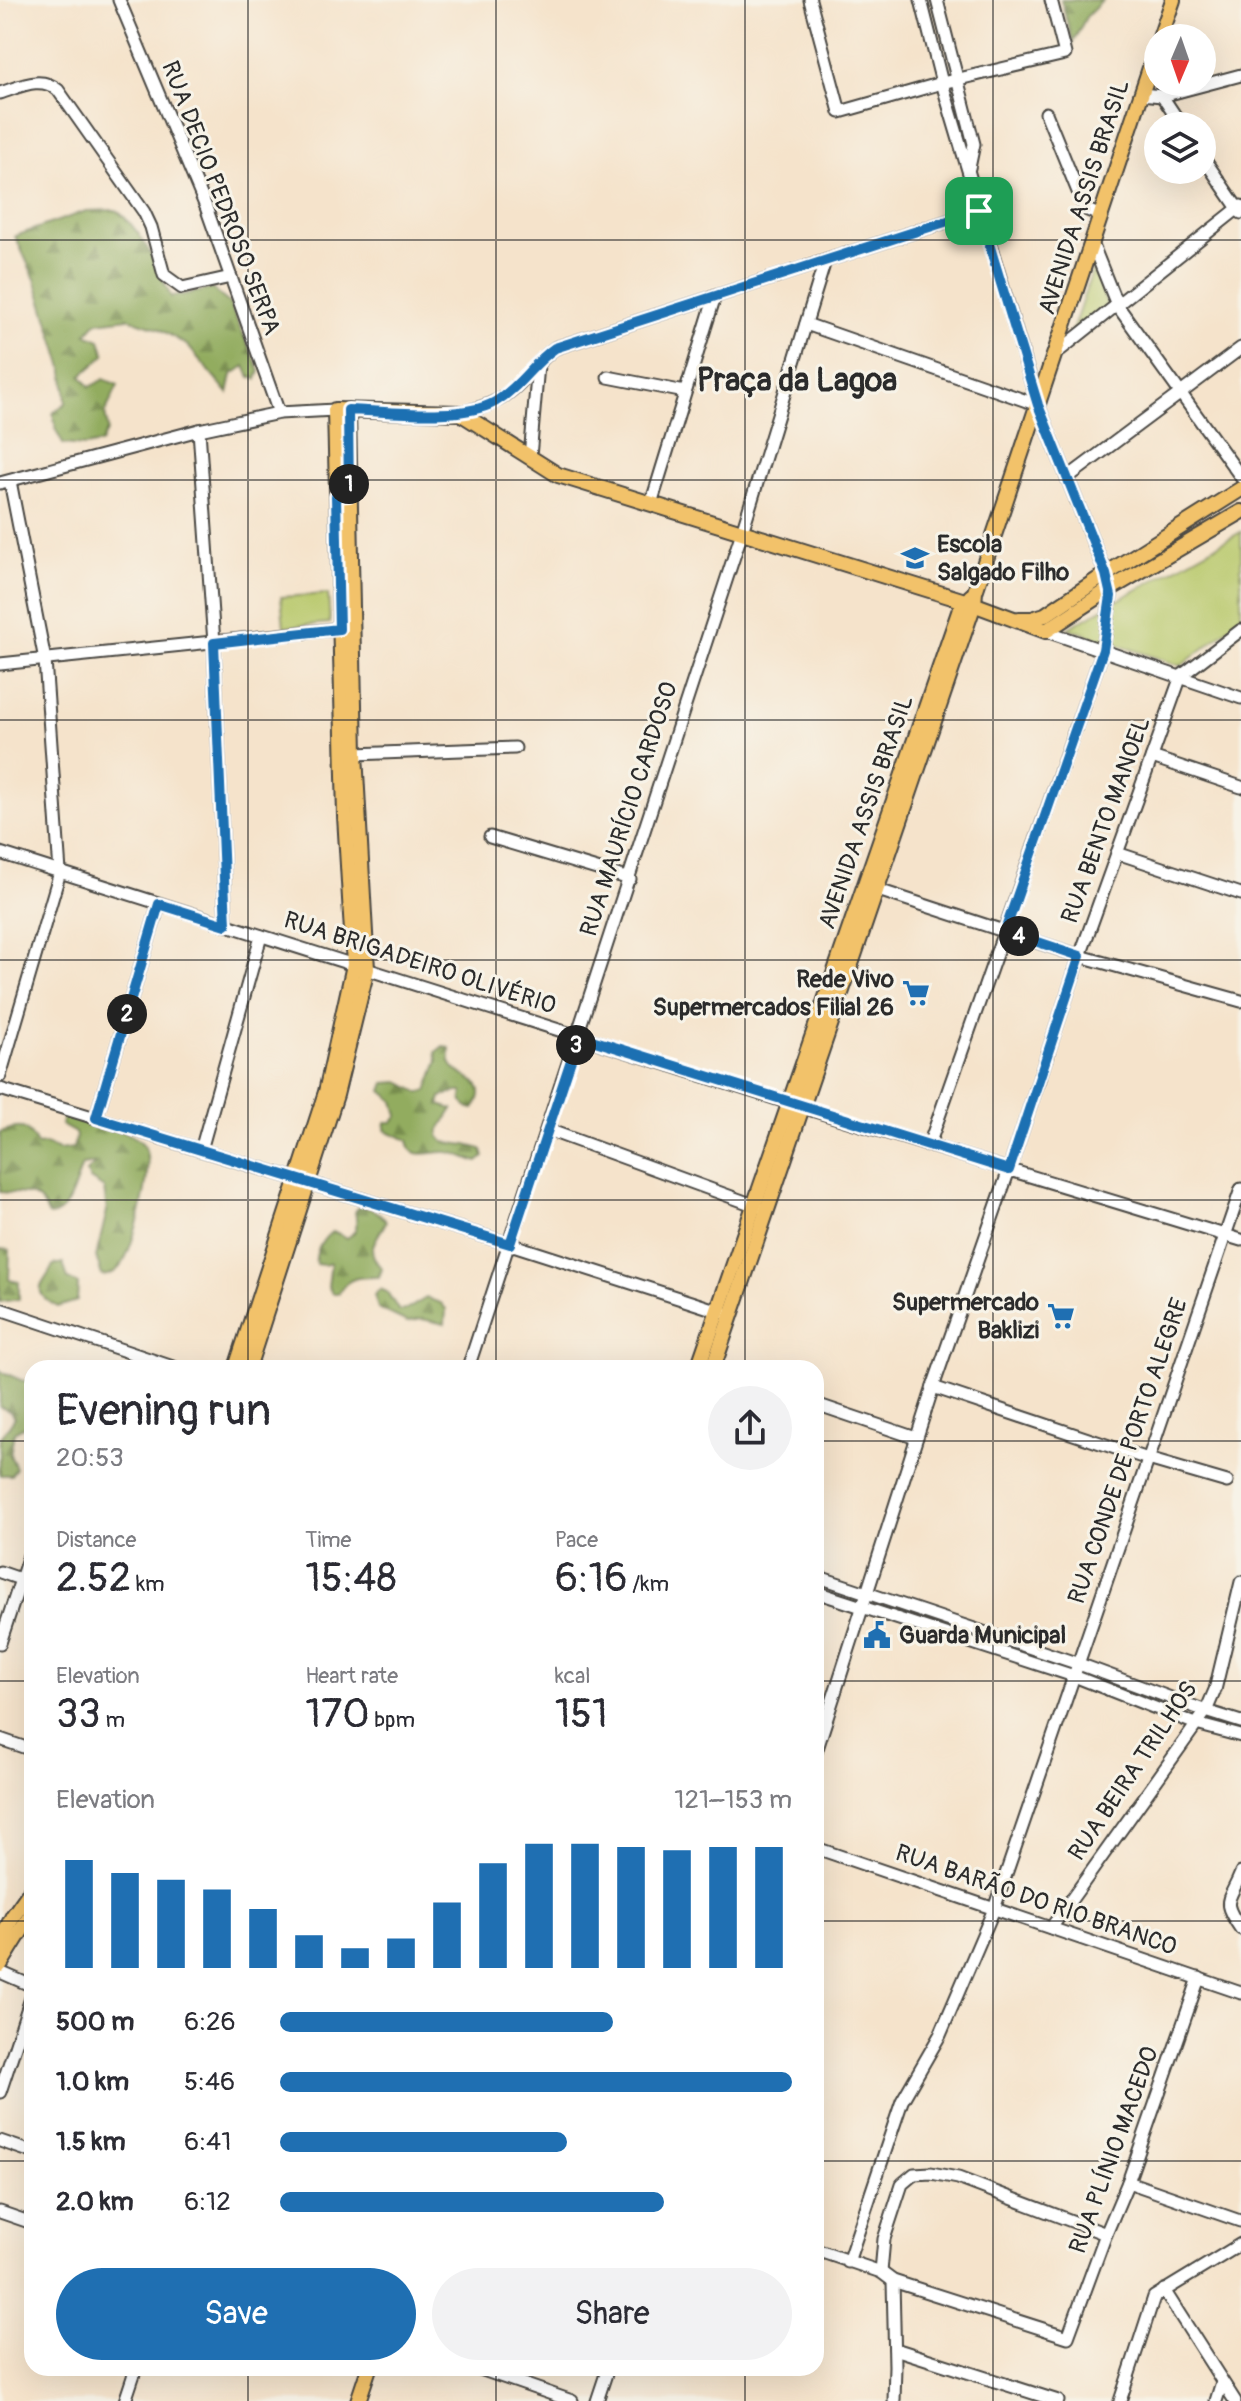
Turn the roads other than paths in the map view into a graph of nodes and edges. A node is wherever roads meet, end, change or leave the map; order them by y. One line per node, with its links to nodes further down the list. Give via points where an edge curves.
1 (119, 0): 28 (street, RUA DECIO PEDROSO SERPA)
2 (810, 0): 11 (street, via 840,112)
3 (921, 0): 11 (street)
4 (937, 0): 9 (street)
5 (1051, 0): 9 (street, via 1065,54)
6 (1173, 0): 7 (main road)
7 (1165, 24)
8 (1241, 75): 10 (street)
9 (958, 80): 11 (street); 19 (street)
10 (1216, 82)
11 (942, 83): 20 (street)
12 (1144, 85): 14 (main road, AVENIDA ASSIS BRASIL)
13 (0, 93): 28 (street, via 42,82 58,90 144,212 170,280 182,288)
14 (1141, 94): 15 (street); 25 (main road, AVENIDA ASSIS BRASIL)
15 (1144, 94)
16 (1162, 96): 17 (street)
17 (1173, 112)
18 (1046, 113): 25 (street, via 1085,209)
19 (968, 120): 20 (street); 21 (street, via 974,144)
20 (955, 124): 21 (street)
21 (969, 169): 24 (street)
22 (1216, 176): 23 (street)
23 (1240, 210): 30 (street)
24 (979, 211): 27 (street); 38 (street)
25 (1101, 216): 26 (main road, AVENIDA ASSIS BRASIL)
26 (1092, 243): 30 (street); 33 (main road, AVENIDA ASSIS BRASIL)
27 (825, 261): 29 (street); 31 (street, RUA MAURÍCIO CARDOSO)
28 (231, 277): 40 (street, RUA DECIO PEDROSO SERPA)
29 (715, 296): 34 (street, via 555,348); 36 (street)
30 (1117, 305): 33 (street); 37 (street)
31 (806, 324): 38 (street); 50 (street, RUA MAURÍCIO CARDOSO)
32 (1241, 348): 37 (street)
33 (1054, 355): 38 (main road, AVENIDA ASSIS BRASIL)
34 (538, 365): 41 (street, via 493,403); 43 (street)
35 (608, 377): 36 (street)
36 (685, 392): 48 (street)
37 (1179, 394): 44 (street); 45 (street)
38 (1038, 405): 45 (street); 53 (main road, AVENIDA ASSIS BRASIL)
39 (341, 410): 40 (street); 41 (main road); 55 (main road)
40 (279, 413): 42 (street)
41 (460, 413): 43 (main road)
42 (199, 430): 46 (street); 58 (street)
43 (530, 457): 48 (main road, via 558,475)
44 (1241, 477)
45 (1067, 478): 51 (street)
46 (5, 482): 60 (street)
47 (1241, 489): 51 (main road)
48 (651, 504): 50 (main road)
49 (1241, 512): 52 (main road)
50 (742, 532): 53 (main road); 74 (street, RUA MAURÍCIO CARDOSO)
51 (1106, 574): 52 (street); 54 (main road, via 1045,615)
52 (1110, 589): 57 (main road); 59 (street)
53 (971, 599): 54 (main road); 75 (main road, AVENIDA ASSIS BRASIL)
54 (1014, 619): 57 (main road)
55 (346, 628): 58 (street); 63 (main road)
56 (1241, 630): 62 (street)
57 (1046, 631): 59 (street)
58 (214, 643): 60 (street); 78 (street)
59 (1103, 650): 62 (street); 79 (street)
60 (45, 660): 61 (street); 73 (street)
61 (0, 664)
62 (1181, 676): 64 (street); 67 (street, RUA BENTO MANOEL)
63 (348, 685): 66 (main road); 69 (main road)
64 (1241, 698)
65 (515, 748): 66 (street)
66 (355, 754): 69 (main road)
67 (1152, 757): 68 (street); 72 (street, RUA BENTO MANOEL)
68 (1241, 787)
69 (351, 816): 82 (main road)
70 (490, 837): 74 (street)
71 (0, 853): 73 (street, RUA BRIGADEIRO OLIVÉRIO)
72 (1117, 853): 76 (street); 81 (street, RUA BENTO MANOEL)
73 (60, 872): 77 (street, RUA BRIGADEIRO OLIVÉRIO); 85 (street)
74 (630, 879): 84 (street, RUA MAURÍCIO CARDOSO)
75 (870, 888): 79 (street); 87 (main road, AVENIDA ASSIS BRASIL)
76 (1241, 894)
77 (159, 904): 78 (street, RUA BRIGADEIRO OLIVÉRIO); 88 (street)
78 (226, 925): 80 (street, RUA BRIGADEIRO OLIVÉRIO)
79 (1005, 931): 81 (street); 90 (street)
80 (261, 936): 82 (street, RUA BRIGADEIRO OLIVÉRIO); 91 (street)
81 (1080, 956): 83 (street); 92 (street, RUA BENTO MANOEL)
82 (361, 967): 84 (street, RUA BRIGADEIRO OLIVÉRIO); 93 (main road, via 331,1094)
83 (1241, 1001)
84 (579, 1036): 87 (street, RUA BRIGADEIRO OLIVÉRIO); 89 (street, RUA MAURÍCIO CARDOSO)
85 (0, 1076)
86 (0, 1089): 88 (street)
87 (796, 1105): 90 (street, RUA BRIGADEIRO OLIVÉRIO); 95 (main road, AVENIDA ASSIS BRASIL)
88 (96, 1118): 91 (street)
89 (548, 1130): 95 (street); 98 (street, RUA MAURÍCIO CARDOSO)
90 (929, 1145): 92 (street, RUA BRIGADEIRO OLIVÉRIO)
91 (201, 1150): 93 (street)
92 (1009, 1170): 96 (street, RUA BRIGADEIRO OLIVÉRIO); 107 (street, RUA BENTO MANOEL)
93 (303, 1181): 98 (street); 99 (main road)
94 (1241, 1189): 96 (street, RUA CONDE DE PORTO ALEGRE)
95 (761, 1208): 101 (main road, AVENIDA ASSIS BRASIL)
96 (1224, 1235): 97 (street, RUA BRIGADEIRO OLIVÉRIO); 110 (street, RUA CONDE DE PORTO ALEGRE)
97 (1241, 1240)
98 (510, 1244): 101 (street); 105 (street, RUA MAURÍCIO CARDOSO)
99 (263, 1304): 103 (main road); 104 (main road)
100 (0, 1309): 102 (street)
101 (724, 1313): 106 (main road, AVENIDA ASSIS BRASIL)
102 (152, 1360)
103 (239, 1360)
104 (250, 1360)
105 (471, 1360)
106 (707, 1360)
107 (933, 1387): 109 (street, RUA BENTO MANOEL); 110 (street)
108 (824, 1407): 109 (street)
109 (916, 1438): 117 (street, RUA BENTO MANOEL)
110 (1148, 1459): 111 (street); 121 (street, RUA CONDE DE PORTO ALEGRE)
111 (1227, 1482)
112 (0, 1572): 114 (street)
113 (824, 1579): 117 (street)
114 (24, 1580)
115 (1241, 1582): 123 (street, RUA BEIRA TRILHOS)
116 (24, 1588): 120 (street)
117 (868, 1593): 119 (street, RUA BENTO MANOEL); 121 (street)
118 (824, 1595): 119 (street)
119 (863, 1607): 122 (street); 126 (street, RUA BENTO MANOEL)
120 (0, 1642)
121 (1079, 1664): 122 (street, RUA CONDE DE PORTO ALEGRE); 123 (street)
122 (1074, 1676): 125 (street); 134 (street, RUA CONDE DE PORTO ALEGRE)
123 (1206, 1711): 124 (street); 125 (street, RUA BEIRA TRILHOS)
124 (1241, 1722)
125 (1196, 1724): 127 (street); 136 (street, RUA BEIRA TRILHOS)
126 (824, 1727)
127 (1241, 1736)
128 (0, 1739): 129 (street)
129 (24, 1747)
130 (824, 1851): 134 (street, RUA BARÃO DO RIO BRANCO)
131 (1241, 1873): 132 (street)
132 (1238, 1885): 137 (street, via 1228,1899 1228,1910)
133 (24, 1900): 138 (main road)
134 (994, 1909): 136 (street, RUA BARÃO DO RIO BRANCO); 157 (street, via 940,2035 902,2101)
135 (24, 1926): 139 (main road)
136 (1051, 1928): 141 (street, RUA BARÃO DO RIO BRANCO)
137 (1241, 1929)
138 (0, 1942)
139 (0, 1965)
140 (0, 1972): 142 (street)
141 (1199, 1978): 143 (street, RUA BARÃO DO RIO BRANCO); 148 (street, RUA PLÍNIO MACEDO)
142 (24, 1982)
143 (1241, 1993)
144 (24, 2019): 145 (street)
145 (0, 2092)
146 (0, 2141): 147 (street)
147 (24, 2149)
148 (1128, 2182): 152 (street); 154 (street, RUA PLÍNIO MACEDO)
149 (0, 2212): 151 (street)
150 (1241, 2215): 152 (street)
151 (24, 2220)
152 (1240, 2221): 153 (street)
153 (1241, 2229)
154 (1106, 2234): 158 (street, via 958,2178 914,2174 902,2184 884,2239); 159 (street, RUA PLÍNIO MACEDO, via 1068,2337)
155 (1241, 2244): 160 (street)
156 (824, 2253): 157 (street)
157 (848, 2262): 158 (street)
158 (881, 2272): 159 (street)
159 (893, 2281): 161 (street)
160 (1164, 2290): 166 (street); 174 (street, via 1154,2297)
161 (895, 2349): 167 (street); 172 (street)
162 (133, 2376): 168 (street)
163 (366, 2376): 169 (main road)
164 (500, 2376): 170 (street)
165 (605, 2376): 171 (street)
166 (1222, 2382): 175 (street); 176 (street)
167 (1025, 2396): 173 (street)
168 (125, 2401)
169 (358, 2401)
170 (572, 2401)
171 (597, 2401)
172 (894, 2401)
173 (1058, 2401)
174 (1120, 2401)
175 (1216, 2401)
176 (1235, 2401)

